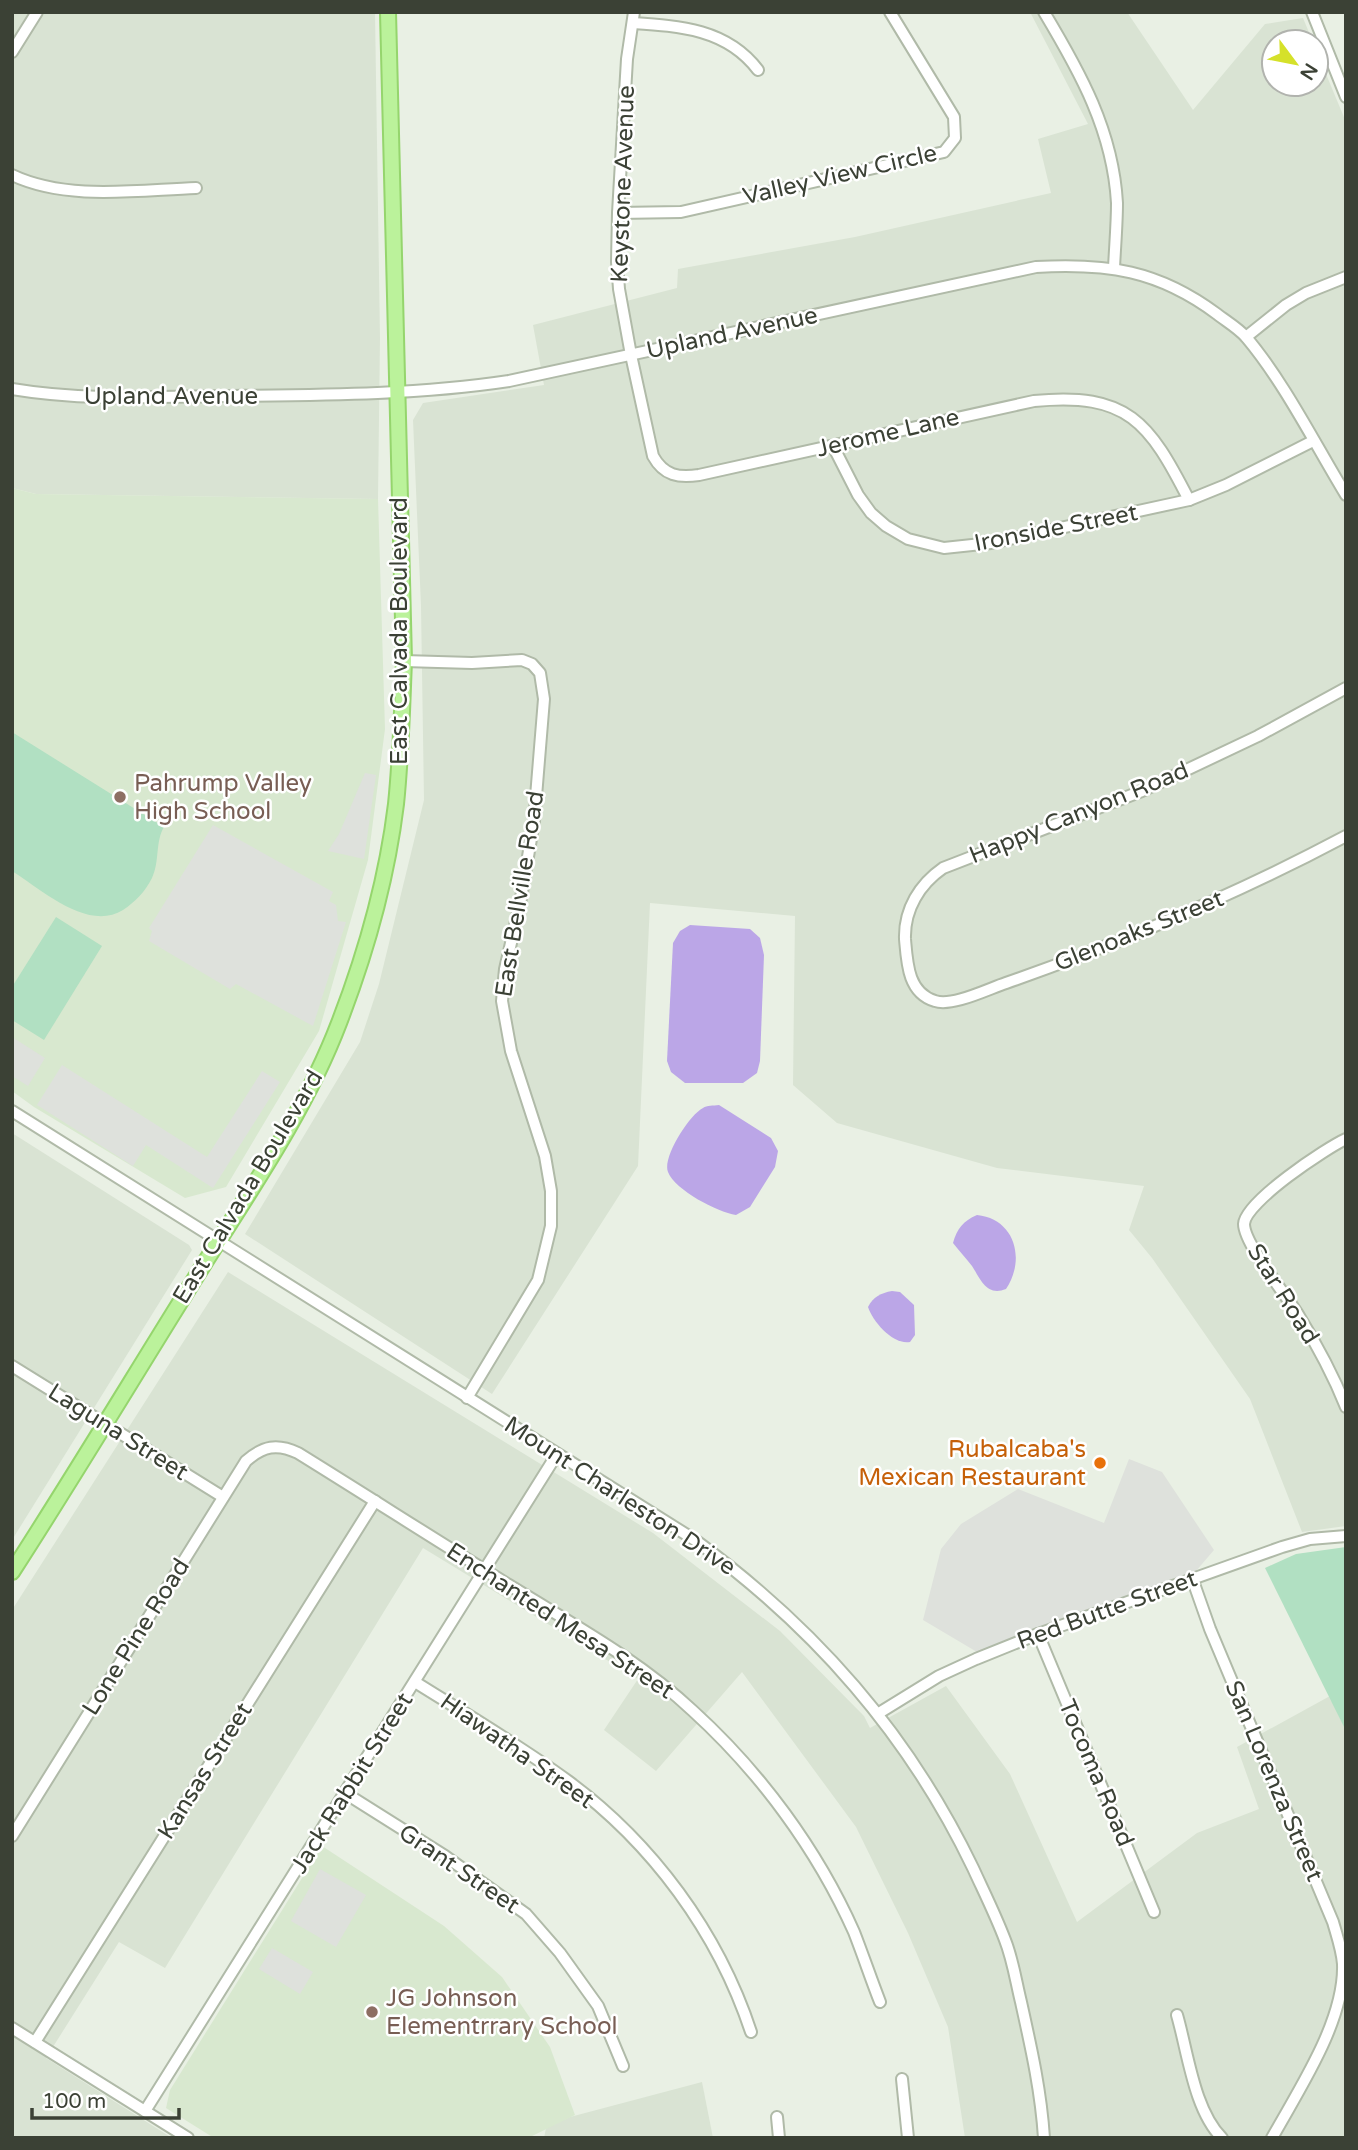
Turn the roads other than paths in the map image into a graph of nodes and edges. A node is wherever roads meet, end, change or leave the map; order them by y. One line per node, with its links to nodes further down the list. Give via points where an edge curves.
1 (37, 12): 7 (street)
2 (388, 12): 18 (main road, East Calvada Boulevard)
3 (890, 12): 12 (street, Valley View Circle, via 954,117 955,138 944,152 681,212)
4 (1044, 12): 13 (street, via 1096,106 1108,142 1117,205)
5 (1312, 12): 9 (street)
6 (634, 18): 8 (street, via 703,32 743,53); 12 (street, Keystone Avenue, via 627,59)
7 (12, 52)
8 (758, 70)
9 (1346, 97)
10 (12, 175): 11 (street, via 68,190)
11 (196, 188)
12 (618, 213): 16 (street, Keystone Avenue, via 619,289)
13 (1114, 268): 15 (street, Upland Avenue, via 1179,290); 16 (street, Upland Avenue, via 1081,264 1036,267)
14 (1346, 277): 15 (street, via 1286,305)
15 (1246, 337): 19 (street, Upland Avenue)
16 (631, 355): 18 (street, Upland Avenue, via 509,381); 20 (street, Jerome Lane, via 653,456 658,466 674,476 699,475)
17 (12, 388): 18 (street, Upland Avenue, via 98,397)
18 (398, 393): 23 (main road, East Calvada Boulevard)
19 (1313, 441): 21 (street, Upland Avenue); 22 (street, Ironside Street)
20 (833, 446): 22 (street, Jerome Lane, via 1034,401 1084,399 1118,409 1137,421 1165,453); 22 (street, Ironside Street, via 871,513 908,539 934,547 991,542)
21 (1346, 495)
22 (1189, 500)
23 (404, 661): 29 (main road, East Calvada Boulevard, via 395,807 368,937 324,1059); 31 (street, East Bellville Road, via 522,660 532,664 543,682 534,821 502,1001 510,1051 545,1156 551,1226 538,1280)
24 (1346, 688): 26 (street, Happy Canyon Road, via 1142,791 943,868 918,892 905,936 913,984)
25 (1346, 836): 26 (street, Glenoaks Street, via 1195,911 1029,975 945,1003)
26 (925, 997)
27 (12, 1111): 29 (street, Mount Charleston Drive)
28 (1346, 1139): 32 (street, Star Road, via 1330,1146 1252,1206 1244,1224 1247,1236 1330,1369)
29 (218, 1242): 31 (street, Mount Charleston Drive); 33 (main road, East Calvada Boulevard)
30 (12, 1367): 33 (street, Laguna Street)
31 (467, 1398): 35 (street, Mount Charleston Drive)
32 (1346, 1407)
33 (105, 1423): 36 (street, Laguna Street); 39 (main road, East Calvada Boulevard)
34 (268, 1446): 36 (street, Lone Pine Road, via 246,1461); 37 (street, Enchanted Mesa Street, via 298,1453)
35 (557, 1454): 40 (street, Jack Rabbit Street); 44 (street, Mount Charleston Drive, via 740,1573 820,1646)
36 (223, 1497): 46 (street, Lone Pine Road)
37 (375, 1501): 40 (street, Enchanted Mesa Street); 52 (street, Kansas Street)
38 (1346, 1535): 41 (street, Red Butte Street, via 1282,1546)
39 (13, 1569)
40 (484, 1570): 43 (street, Jack Rabbit Street); 48 (street, Enchanted Mesa Street, via 650,1675 727,1745 773,1798 824,1874 854,1932)
41 (1192, 1578): 42 (street, Red Butte Street); 62 (street, San Lorenza Street, via 1334,1922 1343,1964 1333,2022)
42 (1038, 1634): 44 (street, Red Butte Street, via 939,1676); 47 (street, Tocoma Road)
43 (415, 1682): 45 (street, Jack Rabbit Street); 51 (street, Hiawatha Street, via 569,1782 641,1847 697,1919 740,1999)
44 (878, 1713): 60 (street, Mount Charleston Drive, via 934,1794 1006,1942 1035,2064)
45 (345, 1793): 53 (street, Grant Street, via 526,1914 598,2006); 55 (street, Jack Rabbit Street)
46 (12, 1836)
47 (1154, 1912)
48 (880, 2002)
49 (1177, 2015): 61 (street, via 1202,2108)
50 (12, 2028): 52 (street)
51 (751, 2032)
52 (35, 2042): 55 (street)
53 (623, 2066)
54 (902, 2079): 59 (street)
55 (145, 2111): 57 (street)
56 (777, 2117): 58 (street)
57 (188, 2138)
58 (779, 2138)
59 (908, 2138)
60 (1044, 2138)
61 (1222, 2138)
62 (1272, 2138)

